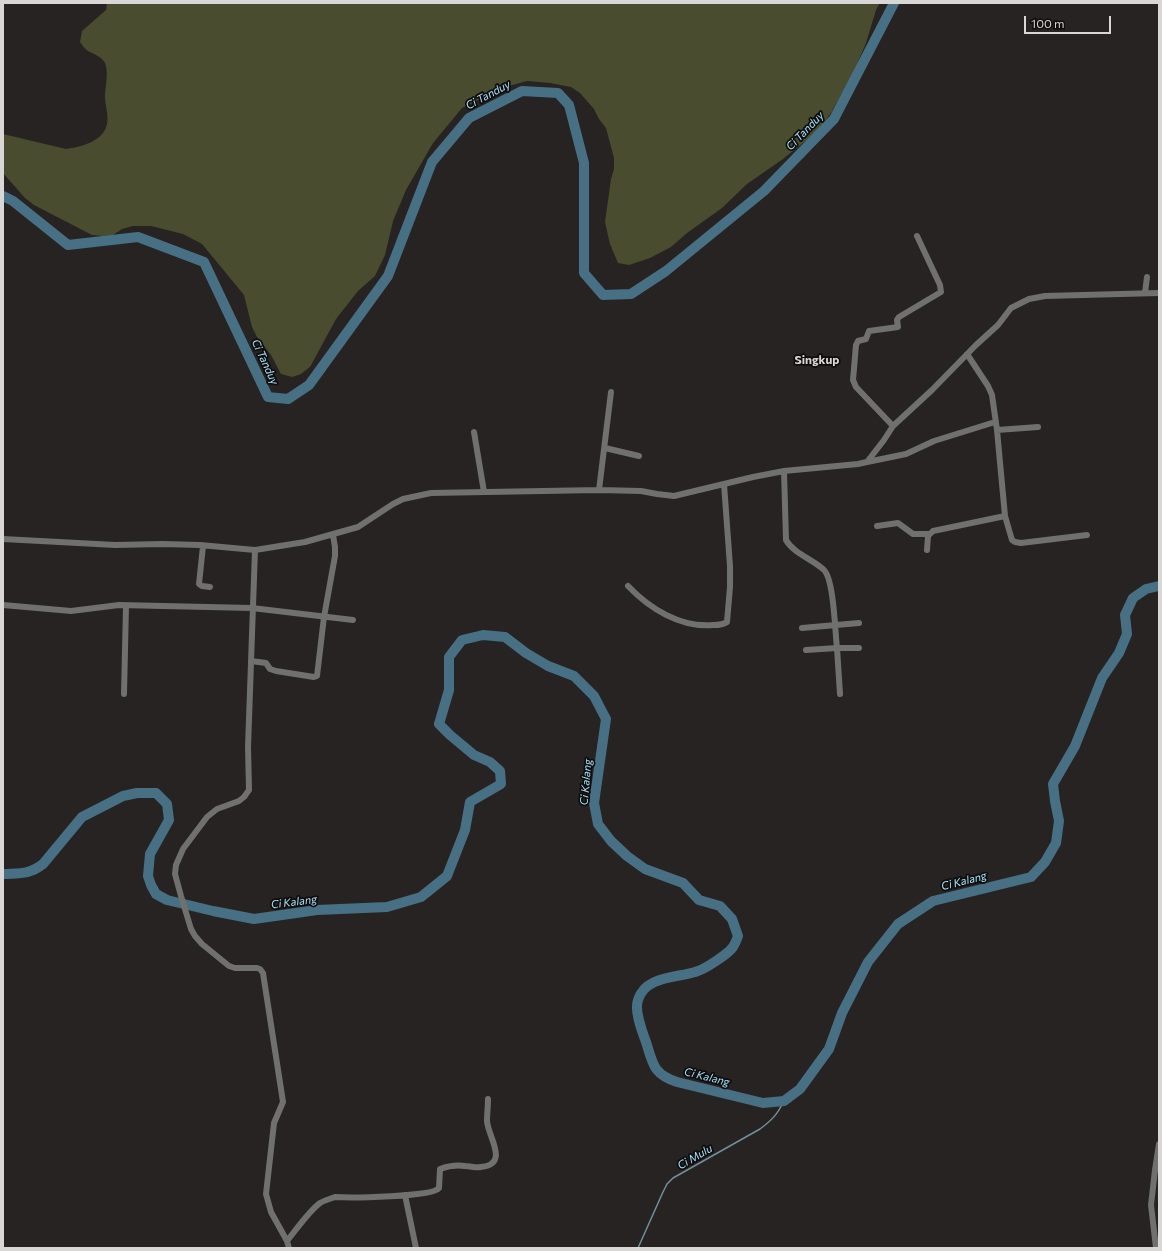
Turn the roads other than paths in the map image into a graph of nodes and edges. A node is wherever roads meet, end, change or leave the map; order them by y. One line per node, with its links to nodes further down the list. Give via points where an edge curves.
1 (917, 236): 8 (street, via 941,292 899,316 898,327 869,331 866,339 858,341 856,345 856,387)
2 (1147, 277): 3 (street)
3 (1145, 293): 4 (street); 5 (street, via 1055,295 1029,299 1011,308 998,325)
4 (1159, 293)
5 (967, 354): 7 (street, via 990,390); 8 (street)
6 (612, 392): 12 (street)
7 (995, 422): 10 (street); 14 (street, via 934,441 906,454)
8 (893, 426): 14 (street)
9 (1038, 427): 10 (street)
10 (997, 430): 19 (street)
11 (474, 432): 18 (street)
12 (604, 448): 13 (street); 17 (street)
13 (639, 456)
14 (867, 462): 15 (street)
15 (784, 471): 16 (street); 36 (street, via 786,540 827,573)
16 (724, 484): 17 (street, via 674,496 641,491); 28 (street, via 730,566 726,623 707,626 689,624 651,606)
17 (599, 490): 18 (street)
18 (484, 492): 22 (street, via 431,493 408,498 393,504 358,527)
19 (1005, 516): 21 (street); 23 (street, via 1012,540 1018,543)
20 (877, 526): 21 (street, via 898,523 913,534)
21 (929, 534): 27 (street)
22 (332, 535): 26 (street); 33 (street, via 335,556)
23 (1087, 535)
24 (3, 539): 25 (street, via 115,545)
25 (203, 546): 26 (street); 29 (street, via 199,584)
26 (255, 550): 32 (street)
27 (927, 550)
28 (628, 586)
29 (210, 587)
30 (3, 605): 31 (street, via 71,611)
31 (126, 606): 32 (street); 42 (street)
32 (252, 608): 33 (street); 41 (street)
33 (324, 617): 34 (street); 41 (street, via 316,676 276,671 270,669 266,663)
34 (353, 620)
35 (859, 623): 36 (street)
36 (834, 625): 37 (street); 38 (street)
37 (802, 628)
38 (837, 648): 39 (street); 40 (street); 43 (street)
39 (859, 648)
40 (806, 650)
41 (251, 661): 47 (street, via 249,790 239,801 217,809 207,817 183,849 175,874 187,918 195,936 226,964 235,968 257,968 263,973 283,1102 274,1123 266,1194 271,1212)
42 (124, 694)
43 (840, 694)
44 (488, 1099): 46 (street, via 487,1122 496,1149 494,1161 487,1166 442,1168 439,1170 438,1190)
45 (1159, 1144): 50 (street, via 1151,1205)
46 (405, 1195): 47 (street, via 335,1197 326,1200 313,1210); 49 (street)
47 (286, 1241): 48 (street)
48 (289, 1248)
49 (416, 1248)
50 (1156, 1248)

